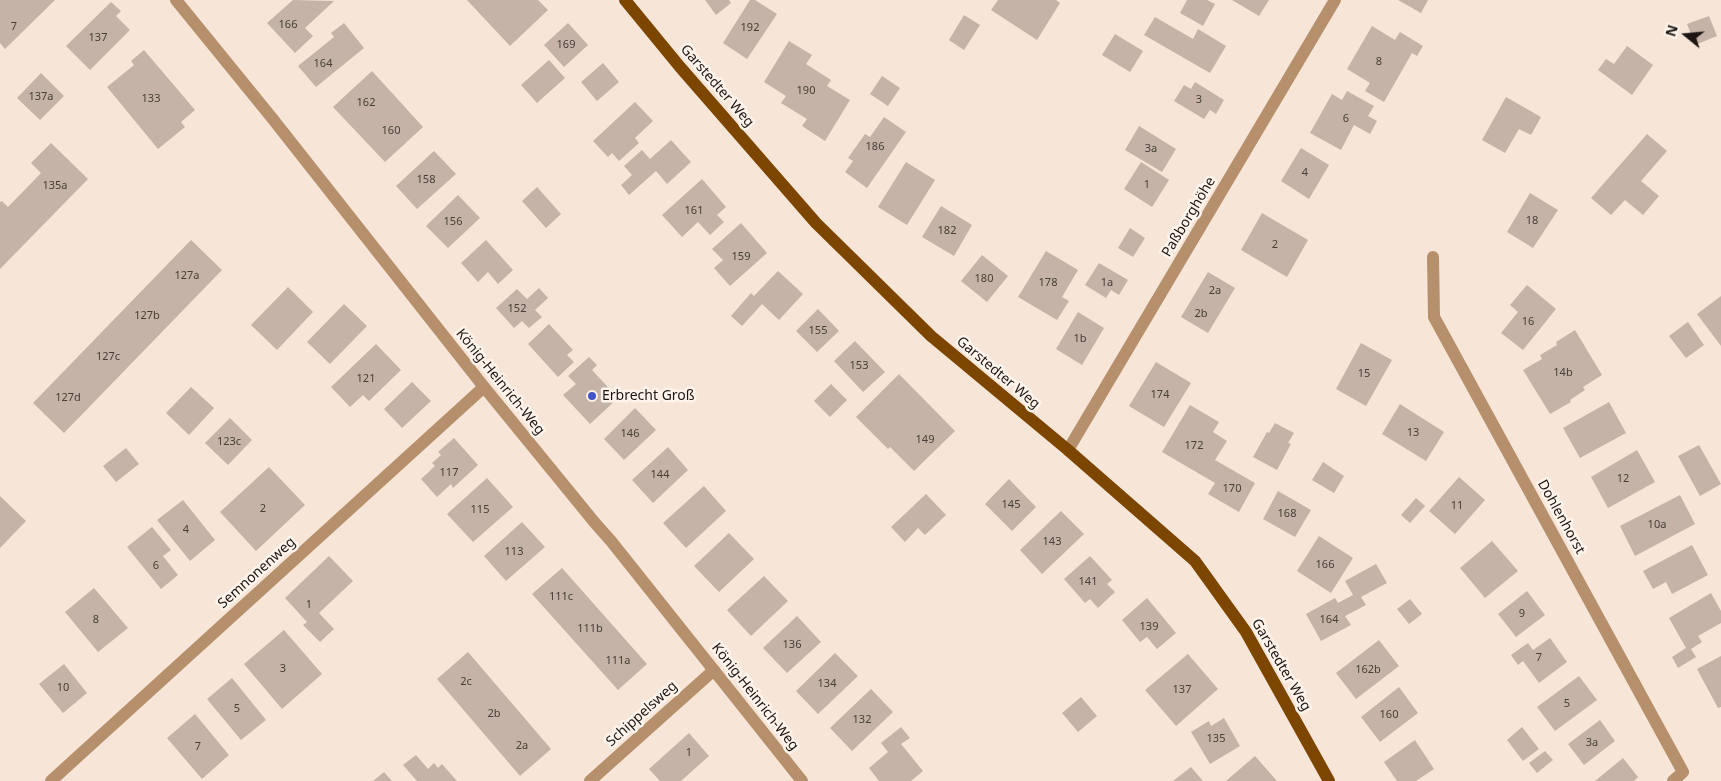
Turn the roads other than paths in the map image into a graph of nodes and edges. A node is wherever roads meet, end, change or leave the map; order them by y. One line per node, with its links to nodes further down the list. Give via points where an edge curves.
1 (176, 0): 5 (street, König-Heinrich-Weg)
2 (625, 0): 6 (main road, Garstedter Weg, via 816,223 931,336)
3 (1336, 0): 6 (street, Paßborghöhe)
4 (1433, 257): 12 (street, Dohlenhorst, via 1434,317 1683,772)
5 (484, 387): 7 (street, König-Heinrich-Weg); 8 (street, Semnonenweg)
6 (1068, 450): 11 (main road, Garstedter Weg, via 1195,561 1246,632)
7 (714, 670): 9 (street, Schippelsweg); 10 (street, König-Heinrich-Weg)
8 (51, 781)
9 (590, 781)
10 (802, 781)
11 (1329, 781)
12 (1673, 781)

